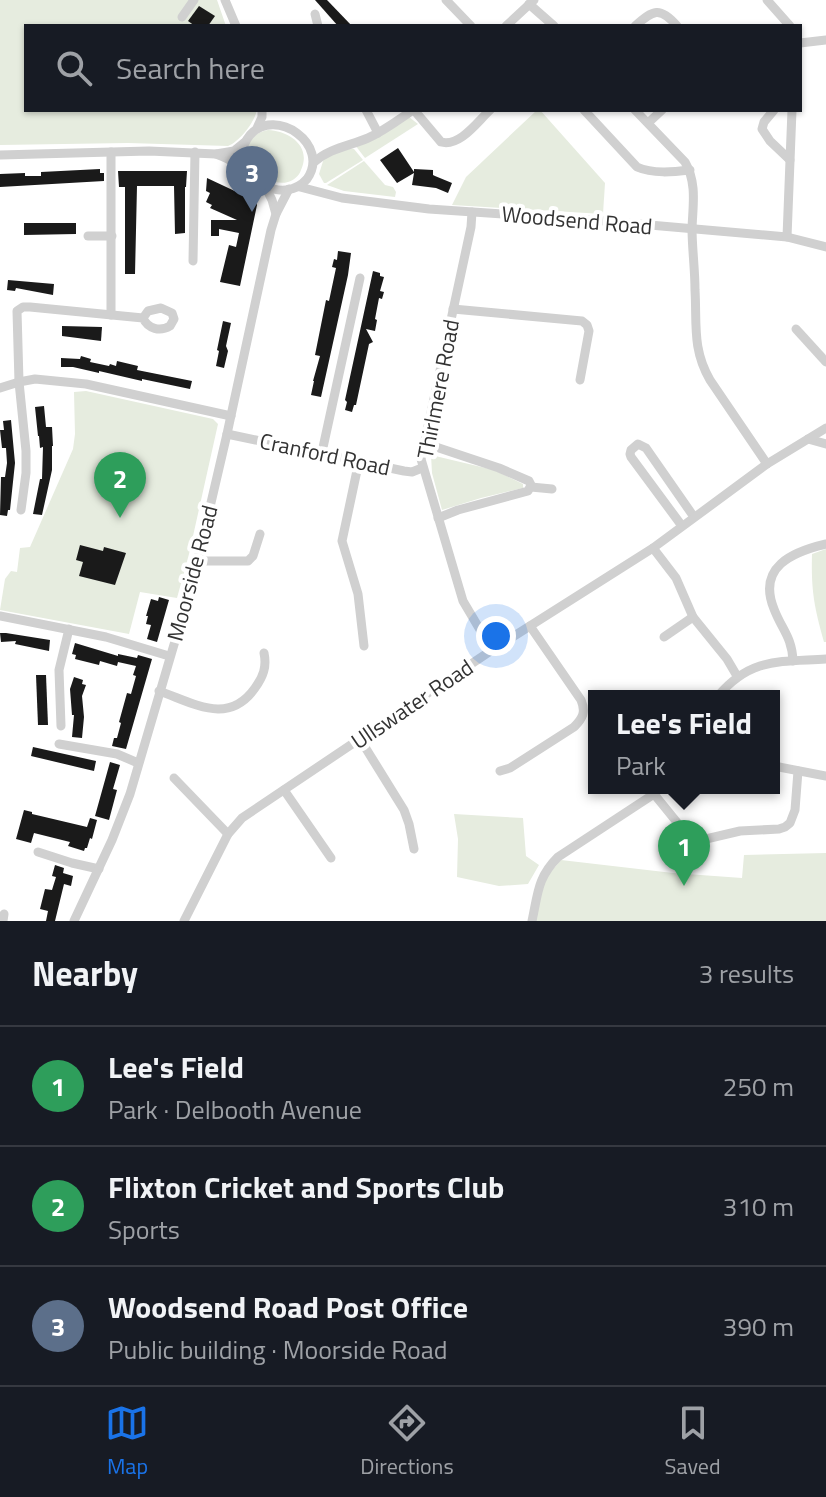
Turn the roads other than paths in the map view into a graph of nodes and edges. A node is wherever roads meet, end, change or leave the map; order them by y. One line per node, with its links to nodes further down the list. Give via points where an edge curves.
1 (194, 0): 7 (street)
2 (225, 0): 8 (street)
3 (446, 0): 10 (street)
4 (767, 0): 15 (street)
5 (531, 2): 11 (street); 12 (street)
6 (315, 14): 9 (street)
7 (182, 17)
8 (235, 24)
9 (318, 24)
10 (469, 24)
11 (508, 24)
12 (552, 24)
13 (637, 24): 14 (street, via 654,12)
14 (675, 24)
15 (788, 24)
16 (826, 40): 17 (street)
17 (802, 43)
18 (263, 112): 31 (street)
19 (264, 112): 30 (street)
20 (367, 112): 32 (street)
21 (410, 112): 32 (street)
22 (415, 112): 23 (street, via 447,144)
23 (488, 112)
24 (586, 112): 43 (street, via 642,170)
25 (637, 112): 29 (street)
26 (660, 112): 29 (street)
27 (772, 112): 40 (street, via 762,129)
28 (792, 112): 40 (street)
29 (648, 123): 43 (street)
30 (272, 124): 31 (street); 34 (street)
31 (257, 128): 33 (street)
32 (378, 133): 35 (street)
33 (245, 142): 38 (street, via 234,151); 42 (street)
34 (307, 142): 35 (street); 41 (street)
35 (336, 148): 41 (street)
36 (111, 152): 37 (street); 39 (street); 52 (street)
37 (195, 152): 38 (street); 55 (street)
38 (216, 154): 42 (street)
39 (0, 155)
40 (790, 160): 53 (street)
41 (313, 165): 45 (street); 47 (street)
42 (245, 170): 44 (street)
43 (690, 170): 50 (street)
44 (265, 186): 46 (street); 49 (street)
45 (300, 187): 46 (street); 47 (street, Woodsend Road)
46 (289, 189): 49 (street, Moorside Road)
47 (328, 194): 48 (street, Woodsend Road)
48 (472, 212): 50 (street, Woodsend Road); 57 (street, Thirlmere Road)
49 (276, 214): 65 (street, Moorside Road)
50 (692, 230): 53 (street, Woodsend Road); 73 (street, via 696,347 710,380)
51 (88, 236): 52 (street)
52 (112, 236): 58 (street)
53 (787, 237): 54 (street, Woodsend Road)
54 (826, 247)
55 (193, 261)
56 (360, 278): 71 (street)
57 (453, 309): 62 (street, via 582,321 589,331); 69 (street, Thirlmere Road)
58 (111, 315): 59 (street); 63 (street, via 30,307 17,311)
59 (143, 318)
60 (796, 329): 61 (street)
61 (826, 362)
62 (580, 380)
63 (19, 382): 64 (street); 65 (street, via 86,384); 77 (street, via 26,473)
64 (0, 388)
65 (231, 416): 67 (street, Moorside Road)
66 (826, 428): 68 (street, Ullswater Road)
67 (227, 434): 71 (street, Cranford Road); 84 (street, Moorside Road)
68 (808, 439): 70 (street); 73 (street, Ullswater Road)
69 (424, 443): 74 (street, Thirlmere Road); 75 (street, via 499,468 529,481)
70 (826, 444)
71 (322, 452): 72 (street, Cranford Road)
72 (359, 461): 74 (street, Cranford Road, via 412,472); 90 (street, via 342,541 358,594)
73 (767, 464): 78 (street, Ullswater Road)
74 (422, 468): 79 (street, Thirlmere Road)
75 (531, 487): 76 (street); 79 (street)
76 (552, 489)
77 (21, 510)
78 (694, 517): 80 (street, Ullswater Road); 80 (street, via 646,448 634,447 631,457)
79 (438, 518): 91 (street, Thirlmere Road, via 463,601)
80 (682, 526): 83 (street, Ullswater Road)
81 (260, 534): 84 (street, via 248,561)
82 (826, 544): 95 (street, via 795,554 771,576 773,606 786,629)
83 (653, 548): 86 (street, via 676,578); 87 (street, Ullswater Road)
84 (198, 561): 93 (street, Moorside Road)
85 (0, 616): 88 (street)
86 (693, 617): 89 (street); 96 (street)
87 (530, 626): 91 (street, Ullswater Road); 104 (street, via 581,700 584,713 574,727)
88 (69, 629): 93 (street); 99 (street, via 59,670)
89 (664, 637)
90 (364, 646)
91 (492, 650): 100 (street, Ullswater Road)
92 (264, 653): 98 (street, via 266,668 257,686 235,707 216,710)
93 (169, 656): 98 (street, Moorside Road)
94 (826, 659): 95 (street)
95 (793, 661): 96 (street, via 764,664)
96 (737, 676): 97 (street)
97 (723, 690)
98 (159, 691): 102 (street, Moorside Road)
99 (61, 726)
100 (360, 739): 108 (street, Ullswater Road); 112 (street, via 404,810)
101 (63, 756): 102 (street, via 62,744)
102 (138, 763): 115 (street, Moorside Road)
103 (780, 767): 105 (street)
104 (500, 771)
105 (798, 771): 106 (street); 110 (street, via 793,817 779,829 692,837)
106 (826, 776)
107 (174, 778): 111 (street)
108 (284, 790): 111 (street, Ullswater Road); 114 (street)
109 (652, 794): 118 (street, via 547,868)
110 (659, 794)
111 (228, 834): 117 (street, Ullswater Road)
112 (414, 849)
113 (38, 852): 115 (street)
114 (331, 858)
115 (99, 869): 116 (street, Moorside Road)
116 (74, 921)
117 (184, 921)
118 (532, 921)

